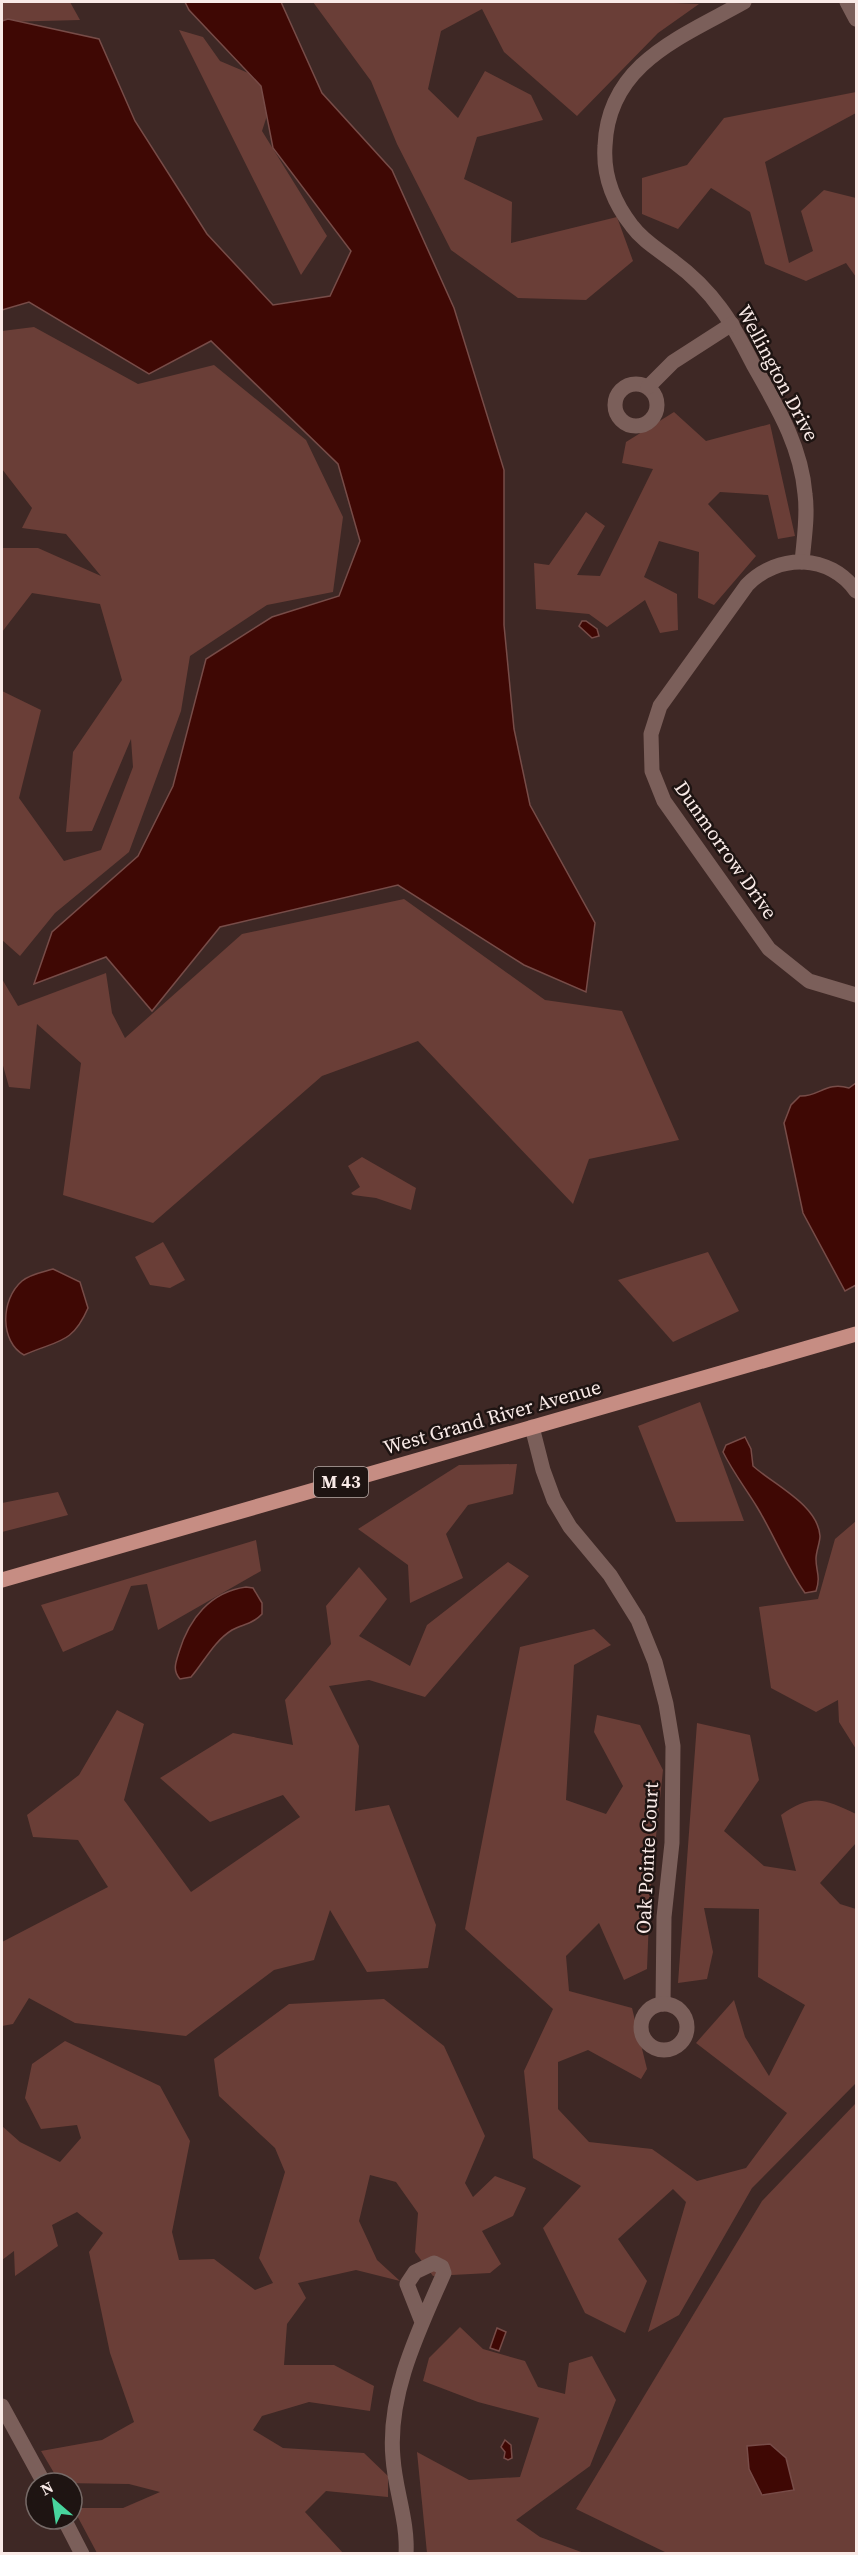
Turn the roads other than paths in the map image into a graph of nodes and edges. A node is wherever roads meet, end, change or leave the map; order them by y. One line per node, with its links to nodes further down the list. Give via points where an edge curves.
1 (744, 2): 4 (street, Wellington Drive, via 662,48 631,74 612,106 604,153 611,189 632,227 706,290)
2 (847, 2): 3 (street)
3 (856, 19)
4 (732, 324): 5 (street, via 673,362); 6 (street, Wellington Drive, via 783,418 798,455 806,494)
5 (648, 387)
6 (802, 562): 7 (street, via 835,571); 8 (street, Dunmorrow Drive, via 771,567 747,585 660,706 651,734 650,758 664,801 769,949 809,981)
7 (856, 591)
8 (856, 995)
9 (856, 1334): 10 (main road, West Grand River Avenue / M 43)
10 (532, 1427): 11 (main road, West Grand River Avenue / M 43); 12 (street, Oak Pointe Court, via 554,1500 638,1620 666,1704 673,1746 672,1833 663,1917)
11 (2, 1580)
12 (663, 2004)
13 (422, 2322): 19 (street, via 395,2407 392,2430)
14 (2, 2406): 15 (street)
15 (6, 2426): 16 (street)
16 (36, 2471)
17 (70, 2531): 18 (street)
18 (82, 2553)
19 (406, 2553)

